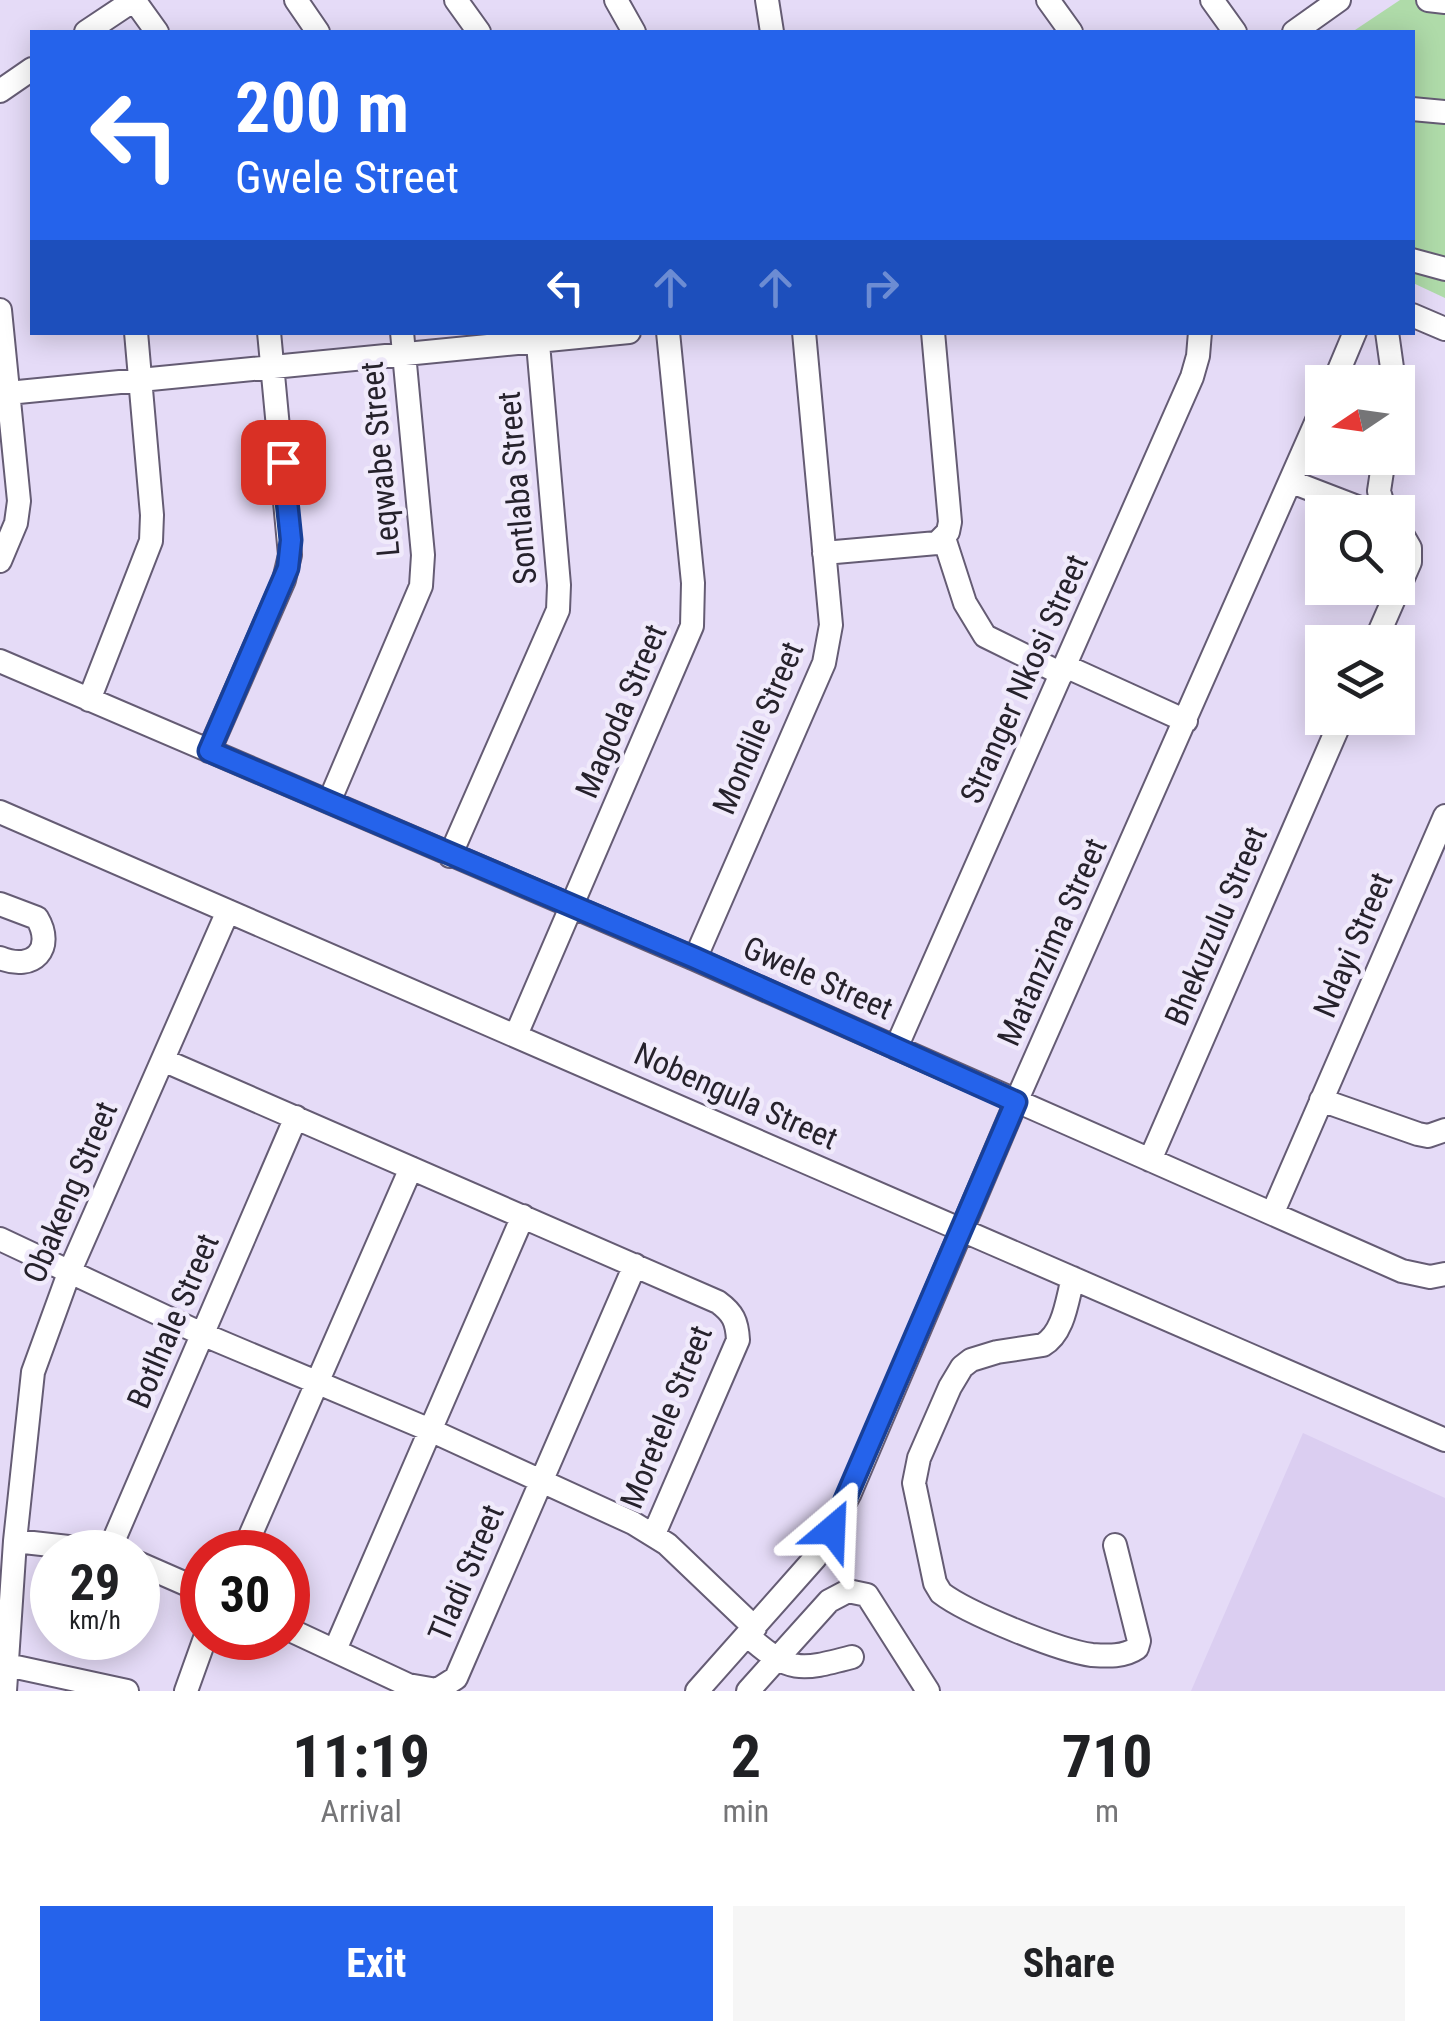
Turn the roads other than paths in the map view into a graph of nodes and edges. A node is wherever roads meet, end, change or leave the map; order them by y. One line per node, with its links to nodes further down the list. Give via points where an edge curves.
1 (134, 0): 11 (street); 12 (street)
2 (296, 0): 13 (street)
3 (456, 0): 14 (street)
4 (616, 0): 15 (street)
5 (768, 0): 16 (street)
6 (1048, 0): 17 (street)
7 (1212, 0): 18 (street)
8 (1338, 0): 19 (street)
9 (1428, 0): 10 (street)
10 (1445, 2)
11 (89, 30)
12 (156, 30)
13 (317, 30)
14 (478, 30)
15 (633, 30)
16 (772, 30)
17 (1070, 30)
18 (1233, 30)
19 (1297, 30)
20 (30, 74): 21 (street)
21 (0, 91)
22 (1415, 109): 23 (street)
23 (1445, 112)
24 (1415, 261): 25 (street)
25 (1445, 269)
26 (0, 310): 43 (street)
27 (1415, 316): 28 (street)
28 (1445, 328)
29 (136, 335): 42 (street)
30 (269, 335): 39 (street)
31 (668, 335): 61 (street, Magoda Street, via 692,626)
32 (804, 335): 48 (street, Mondile Street)
33 (934, 335): 47 (street, via 950,522)
34 (1200, 335): 51 (street, Stranger Nkosi Street, via 1192,376)
35 (1354, 335): 40 (street)
36 (1387, 335): 41 (street)
37 (537, 336): 38 (street); 59 (street, Sontlaba Street, via 558,610)
38 (403, 343): 39 (street); 56 (street, Leqwabe Street, via 423,555 420,586)
39 (272, 365): 42 (street); 55 (street, via 290,555)
40 (1341, 365)
41 (1392, 365)
42 (141, 378): 43 (street); 52 (street, via 151,540)
43 (8, 393): 49 (street, via 19,512)
44 (1305, 450): 45 (street, Matanzima Street)
45 (1292, 482): 46 (street); 53 (street, Matanzima Street)
46 (1326, 495)
47 (944, 538): 48 (street, via 926,546); 51 (street, via 965,603 985,636)
48 (824, 553): 64 (street, Mondile Street, via 831,626 824,663)
49 (0, 561)
50 (0, 660): 52 (street, Gwele Street)
51 (1064, 670): 53 (street); 66 (street, Stranger Nkosi Street)
52 (89, 700): 55 (street, Gwele Street)
53 (1186, 721): 69 (street, Matanzima Street)
54 (1335, 735): 72 (street, Bhekuzulu Street)
55 (209, 751): 56 (street, Gwele Street)
56 (329, 802): 59 (street, Gwele Street)
57 (0, 812): 62 (street, Nobengula Street)
58 (1445, 816): 68 (street, Ndayi Street)
59 (450, 856): 61 (street, Gwele Street)
60 (0, 904): 63 (street, via 37,918 44,936 26,964)
61 (573, 908): 64 (street, Gwele Street); 65 (street, Magoda Street)
62 (228, 912): 65 (street, Nobengula Street); 67 (street, Obakeng Street)
63 (0, 958)
64 (695, 958): 66 (street, Gwele Street)
65 (516, 1035): 76 (street, Nobengula Street)
66 (896, 1048): 69 (street, Gwele Street)
67 (163, 1060): 70 (street, Moretele Street); 79 (street, Obakeng Street)
68 (1321, 1100): 71 (street, via 1418,1134); 74 (street, Ndayi Street)
69 (1016, 1102): 72 (street, Gwele Street); 76 (street, Matanzima Street)
70 (296, 1117): 73 (street, Moretele Street); 82 (street, Botlhale Street)
71 (1445, 1130)
72 (1150, 1160): 74 (street, Gwele Street)
73 (410, 1168): 75 (street, Moretele Street); 83 (street)
74 (1273, 1212): 80 (street, Gwele Street, via 1402,1271)
75 (523, 1216): 78 (street, Moretele Street); 84 (street)
76 (962, 1229): 81 (street, Nobengula Street); 93 (street, Matanzima Street, via 832,1530)
77 (0, 1239): 79 (street)
78 (635, 1265): 86 (street, Tladi Street); 89 (street, Moretele Street, via 718,1302 738,1324 738,1340)
79 (70, 1273): 82 (street); 90 (street, Obakeng Street, via 33,1372)
80 (1445, 1274)
81 (1073, 1278): 85 (street, Nobengula Street); 92 (street, via 1052,1340 983,1355 962,1367 918,1458 914,1495 941,1593 1088,1654 1137,1648)
82 (202, 1334): 83 (street); 87 (street, Botlhale Street)
83 (317, 1382): 84 (street); 88 (street)
84 (430, 1430): 86 (street); 95 (street)
85 (1445, 1439)
86 (540, 1481): 89 (street); 100 (street, Tladi Street, via 456,1678 437,1690)
87 (120, 1530)
88 (253, 1530)
89 (654, 1534): 93 (street)
90 (15, 1541): 91 (street); 99 (street, Obakeng Street)
91 (30, 1543)
92 (1116, 1545)
93 (752, 1632): 98 (street); 104 (street, Matanzima Street)
94 (310, 1639): 95 (street, Tladi Street)
95 (336, 1650): 100 (street, Tladi Street)
96 (852, 1657): 98 (street, via 802,1668)
97 (197, 1660): 103 (street)
98 (778, 1661): 105 (street); 106 (street, via 838,1594 861,1592)
99 (6, 1664): 101 (street, Obakeng Street); 102 (street)
100 (407, 1688)
101 (5, 1691)
102 (127, 1691)
103 (186, 1691)
104 (697, 1691)
105 (748, 1691)
106 (928, 1691)

